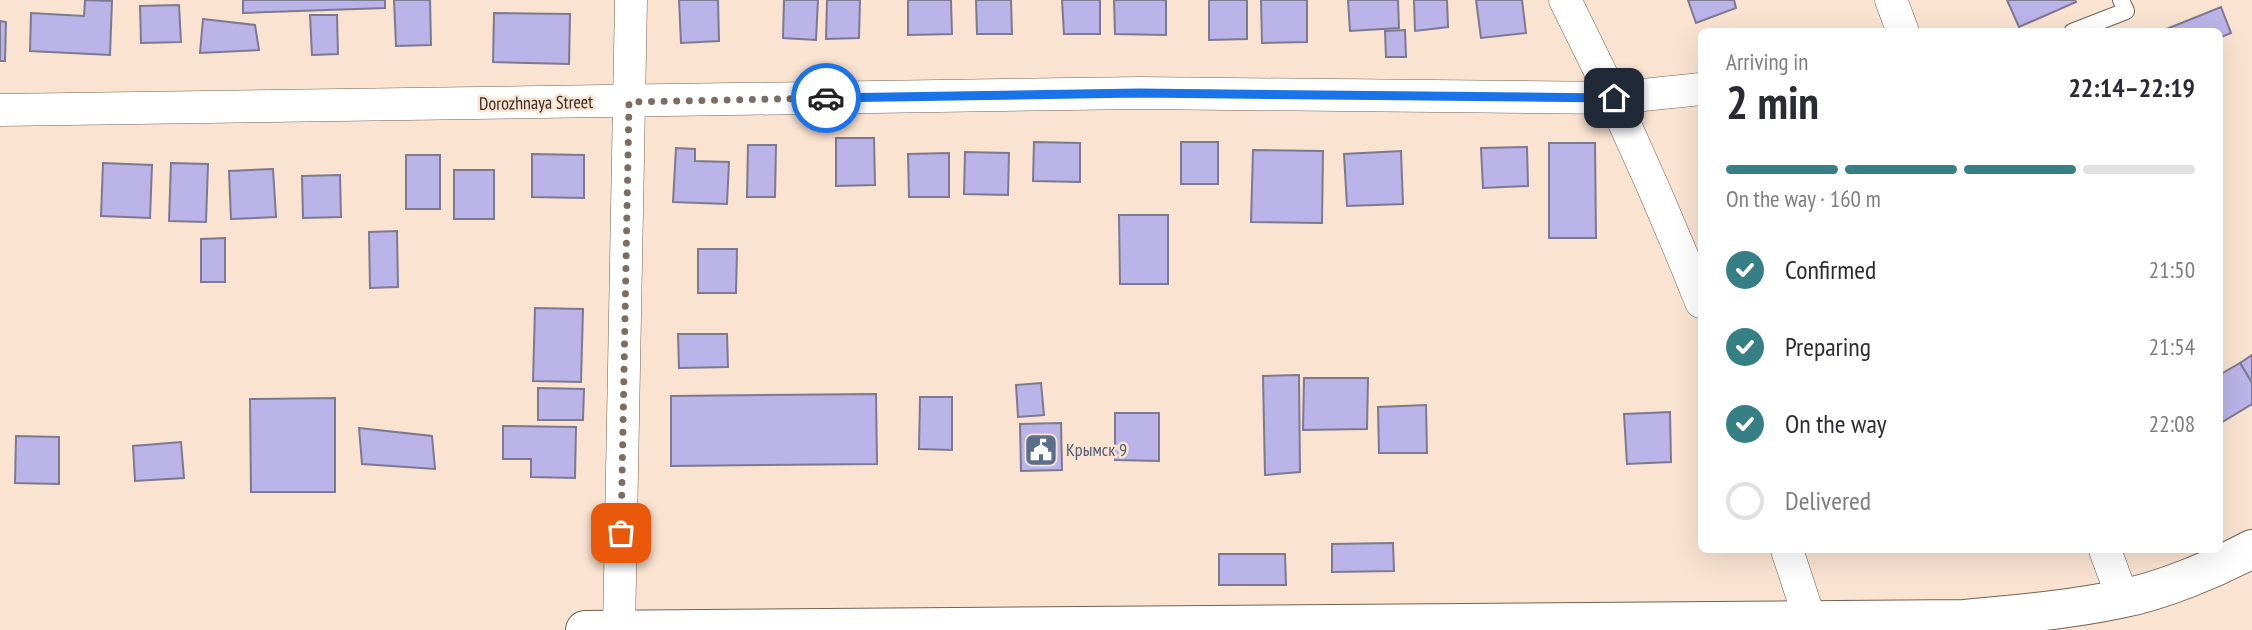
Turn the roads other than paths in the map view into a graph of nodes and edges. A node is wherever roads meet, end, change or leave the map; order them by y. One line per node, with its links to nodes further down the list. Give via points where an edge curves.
1 (631, 0): 9 (street)
2 (1565, 0): 8 (street)
3 (1891, 0): 5 (street)
4 (2121, 0): 6 (lane, via 2126,11)
5 (1902, 28)
6 (2082, 28)
7 (1698, 89): 8 (street, Dorozhnaya Street)
8 (1614, 98): 9 (street, Dorozhnaya Street, via 1139,93); 11 (street)
9 (629, 102): 10 (street, Dorozhnaya Street); 22 (street)
10 (0, 110)
11 (1698, 294)
12 (2252, 550): 15 (main road)
13 (1788, 553): 16 (street)
14 (2106, 553): 15 (street)
15 (2123, 598): 16 (main road, via 1964,619)
16 (1810, 620): 17 (main road)
17 (1762, 625): 18 (main road)
18 (1517, 626): 20 (main road)
19 (1241, 627): 20 (main road); 22 (main road)
20 (1313, 627)
21 (585, 630): 22 (main road)
22 (619, 630)

